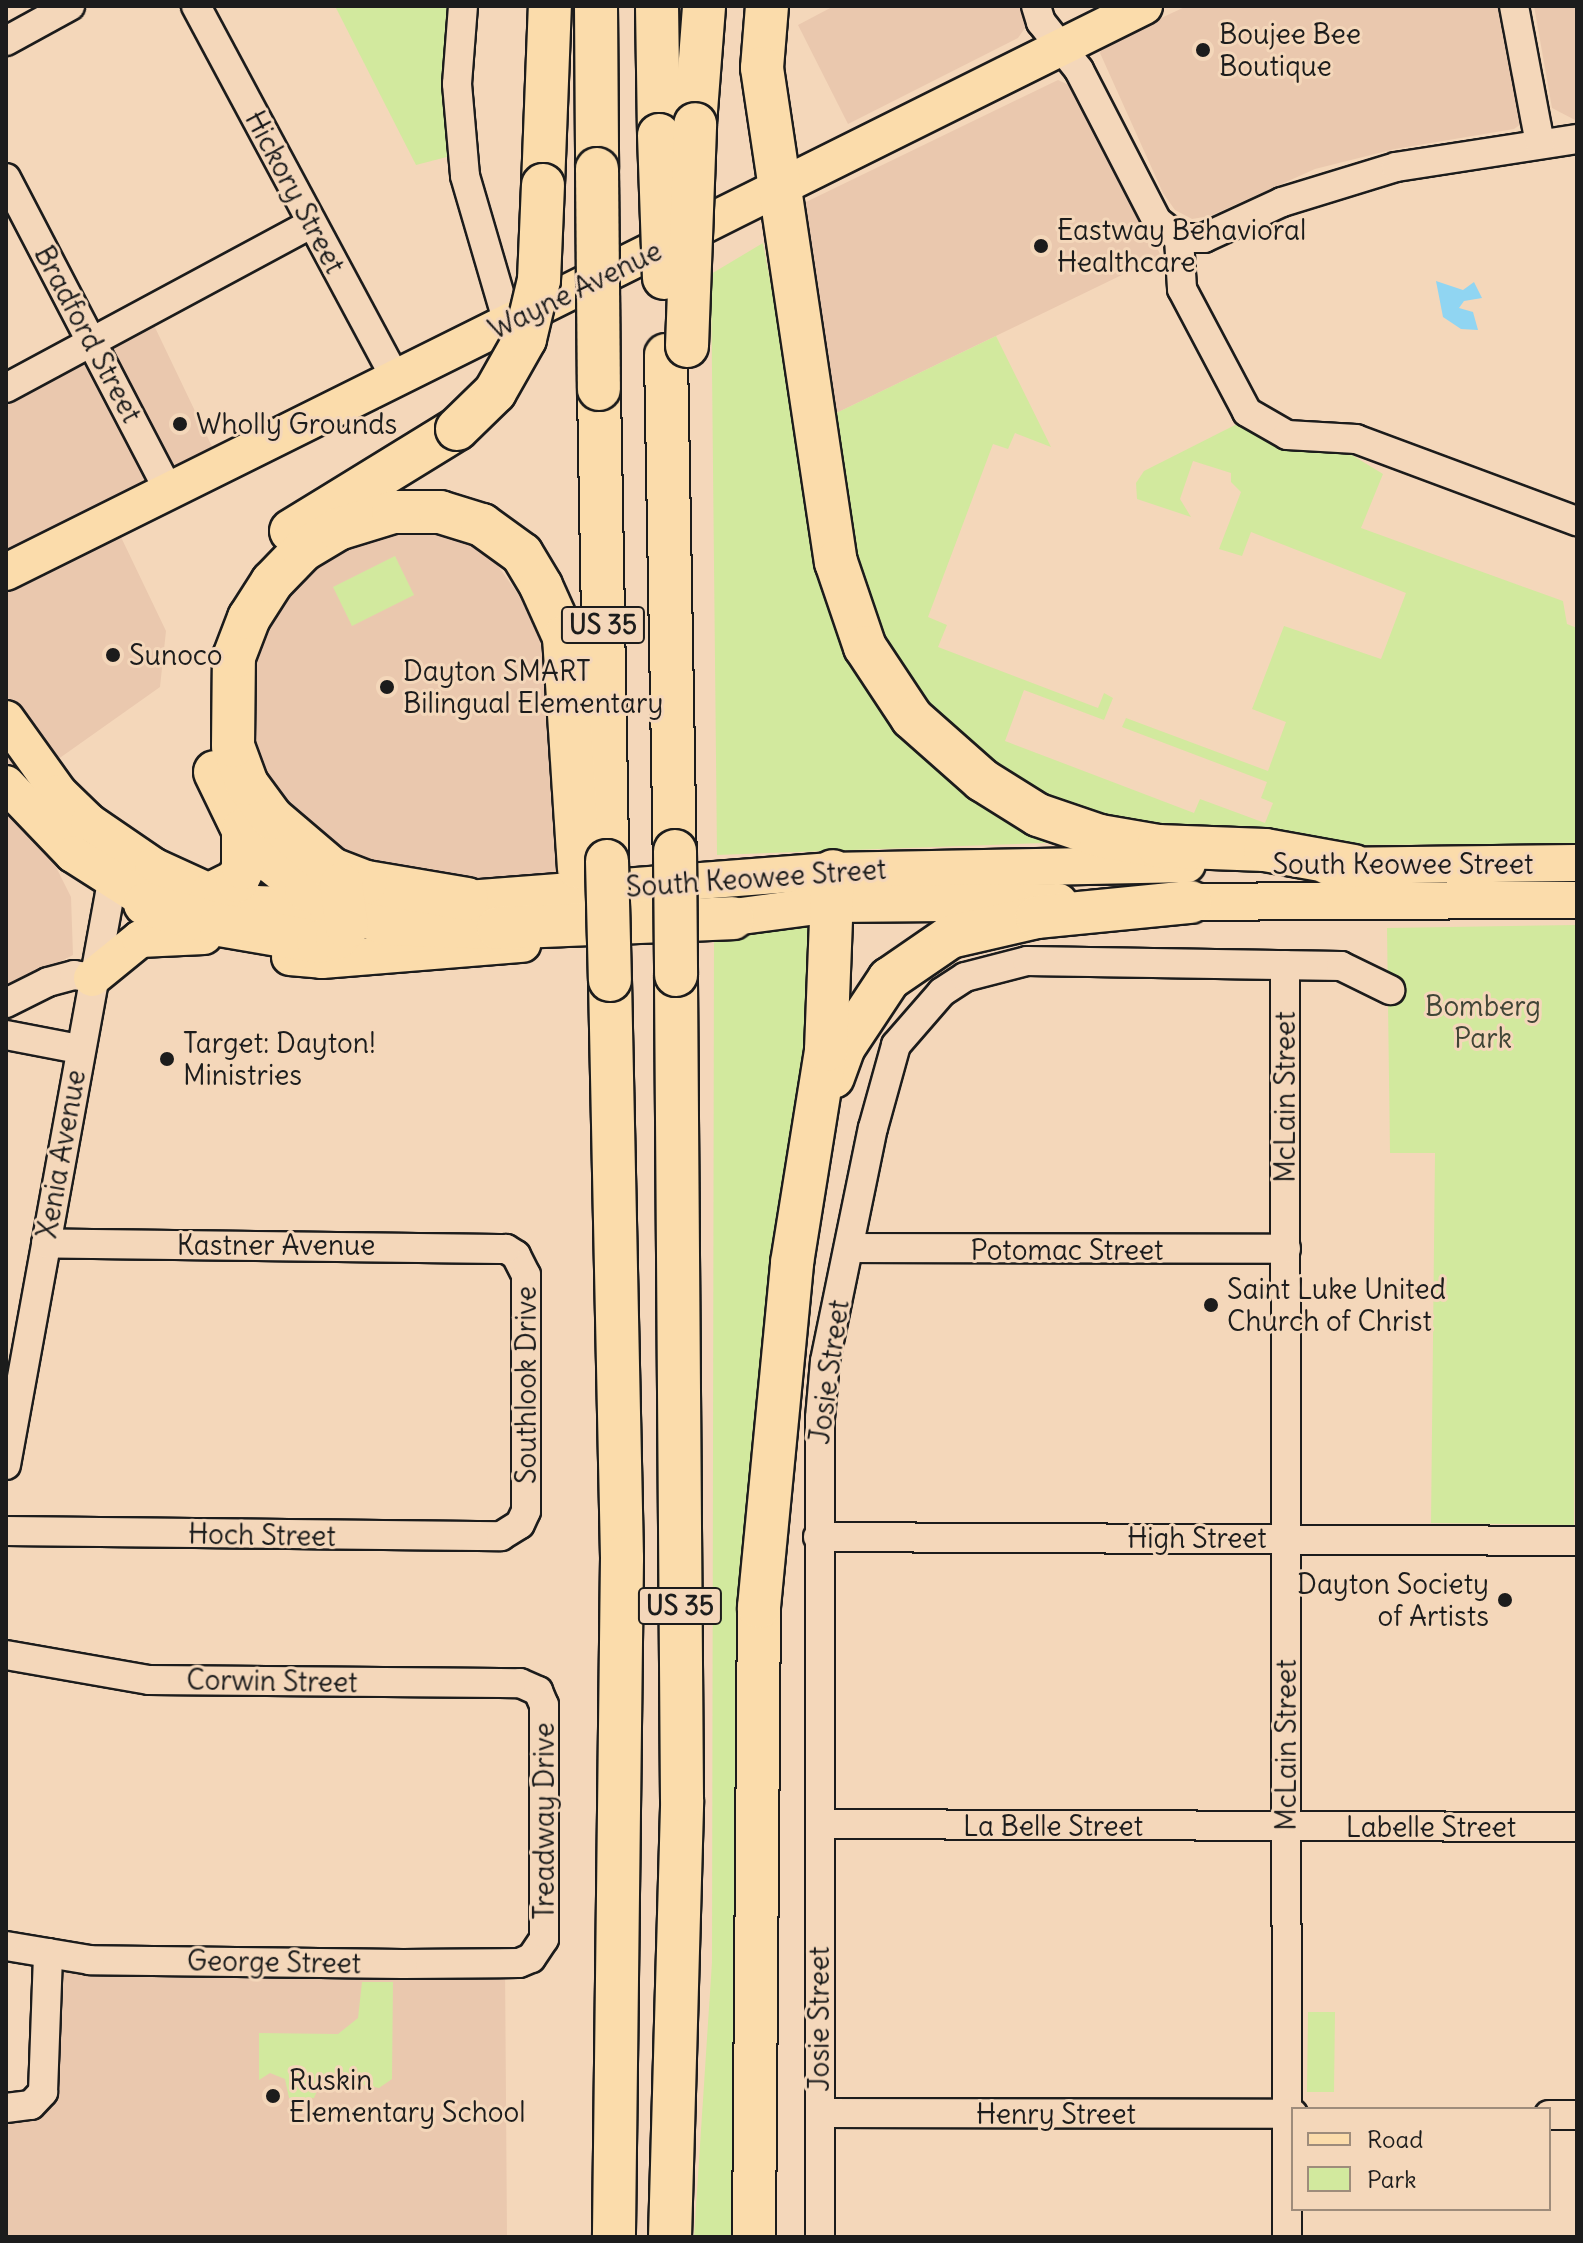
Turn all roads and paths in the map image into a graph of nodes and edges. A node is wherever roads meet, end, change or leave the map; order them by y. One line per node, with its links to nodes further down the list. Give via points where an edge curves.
1 (70, 6): 12 (street)
2 (196, 6): 19 (street, Hickory Street)
3 (463, 6): 21 (street, via 457,84 465,176)
4 (550, 6): 30 (highway, bridge, via 539,280 525,339 495,392 457,429 340,498 271,546 245,575 210,655 203,714 218,784)
5 (596, 6): 33 (highway, US 35, bridge, via 599,389)
6 (657, 6): 14 (highway)
7 (704, 6): 14 (highway)
8 (767, 6): 18 (highway, via 762,68)
9 (1036, 6): 13 (street)
10 (1144, 6): 13 (main road, Wayne Avenue)
11 (1514, 6): 16 (street)
12 (6, 41)
13 (1059, 50): 18 (main road, Wayne Avenue); 20 (street, via 1079,70 1157,221)
14 (677, 129): 77 (highway, US 35, bridge, via 673,709 682,1800)
15 (1577, 139): 16 (street)
16 (1540, 144): 20 (street, via 1396,167 1282,202 1204,238)
17 (6, 178): 22 (street, Bradford Street)
18 (781, 188): 21 (main road, Wayne Avenue); 34 (highway, via 836,562 865,647 912,718 982,780 1038,815 1100,836 1158,846 1265,850)
19 (311, 224): 22 (street); 23 (street, Hickory Street)
20 (1179, 238): 26 (street, via 1182,289 1247,412 1287,435 1356,439)
21 (508, 323): 23 (main road, Wayne Avenue)
22 (94, 342): 24 (street); 25 (street, Bradford Street)
23 (395, 377): 25 (main road, Wayne Avenue)
24 (6, 388)
25 (169, 491): 27 (main road, Wayne Avenue)
26 (1577, 521)
27 (6, 572)
28 (12, 747): 31 (main road, South Keowee Street)
29 (6, 784): 36 (main road, South Keowee Street, via 51,836)
30 (243, 830): 38 (highway, via 243,868 237,881); 43 (highway, via 306,889)
31 (120, 844): 36 (street, Xenia Avenue); 38 (main road, South Keowee Street)
32 (1577, 863): 34 (main road, South Keowee Street)
33 (593, 864): 35 (highway, via 564,637 541,586 522,554 482,525 440,512 393,512 338,529 303,550 272,582 249,618 234,657 229,706 233,746 247,784 272,818); 76 (highway, US 35, bridge, via 618,1341 622,1589)
34 (1354, 866): 37 (main road, South Keowee Street, via 1095,863)
35 (332, 869): 39 (highway, via 366,882); 43 (highway, via 344,888)
36 (110, 882): 42 (main road, South Keowee Street); 47 (street, Xenia Avenue)
37 (833, 888): 39 (main road, South Keowee Street); 41 (main road, South Keowee Street); 44 (main road, South Keowee Street); 52 (highway, via 826,1050)
38 (212, 893): 43 (main road, South Keowee Street, via 279,907)
39 (467, 899): 43 (main road, South Keowee Street)
40 (1577, 900): 41 (main road, South Keowee Street)
41 (1190, 902): 52 (highway, via 1037,917 950,937 918,955 889,979 844,1047)
42 (145, 904): 43 (highway, via 220,925 318,942 337,938 347,927); 45 (main road, South Keowee Street)
43 (346, 907): 44 (highway, via 385,924 426,929)
44 (733, 918): 45 (main road, South Keowee Street, via 562,940 322,960 289,957)
45 (215, 936): 47 (main road, via 140,939)
46 (1285, 965): 48 (street, Josie Street, via 1341,966); 54 (street, Josie Street, via 1027,961 965,977 905,1030 885,1074); 56 (street, McLain Street)
47 (92, 978): 49 (street, via 74,975 48,982); 51 (street, Xenia Avenue)
48 (1390, 990)
49 (6, 1003)
50 (6, 1035): 51 (street)
51 (79, 1049): 53 (street, Xenia Avenue)
52 (814, 1127): 78 (highway, via 792,1263 759,1607)
53 (46, 1243): 55 (street, Kastner Avenue); 57 (street, Xenia Avenue)
54 (849, 1248): 56 (street, Potomac Street); 60 (street, Josie Street, via 825,1361)
55 (506, 1249): 58 (street, Southlook Drive, via 516,1255 526,1275 526,1511)
56 (1286, 1249): 61 (street, McLain Street)
57 (6, 1465)
58 (516, 1528): 59 (street, Hoch Street, via 501,1536)
59 (6, 1531)
60 (818, 1537): 61 (street, High Street); 65 (street, Josie Street)
61 (1286, 1538): 62 (street, High Street); 66 (street, McLain Street)
62 (1577, 1541)
63 (6, 1655): 64 (street, Corwin Street, via 149,1680 520,1683)
64 (538, 1691): 69 (street, Treadway Drive, via 544,1705 544,1939)
65 (820, 1824): 66 (street, La Belle Street); 72 (street, Josie Street)
66 (1286, 1827): 67 (street, Labelle Street); 73 (street, McLain Street)
67 (1577, 1827)
68 (6, 1946): 70 (street, George Street)
69 (539, 1951): 70 (street, George Street, via 519,1963 447,1964 90,1960)
70 (48, 1953): 71 (street, via 43,2092 31,2105)
71 (6, 2108)
72 (820, 2113): 73 (street, Henry Street); 79 (street, Josie Street)
73 (1290, 2114): 80 (street, McLain Street)
74 (1551, 2115): 75 (street)
75 (1577, 2115)
76 (614, 2237)
77 (670, 2237)
78 (754, 2237)
79 (820, 2237)
80 (1287, 2237)

